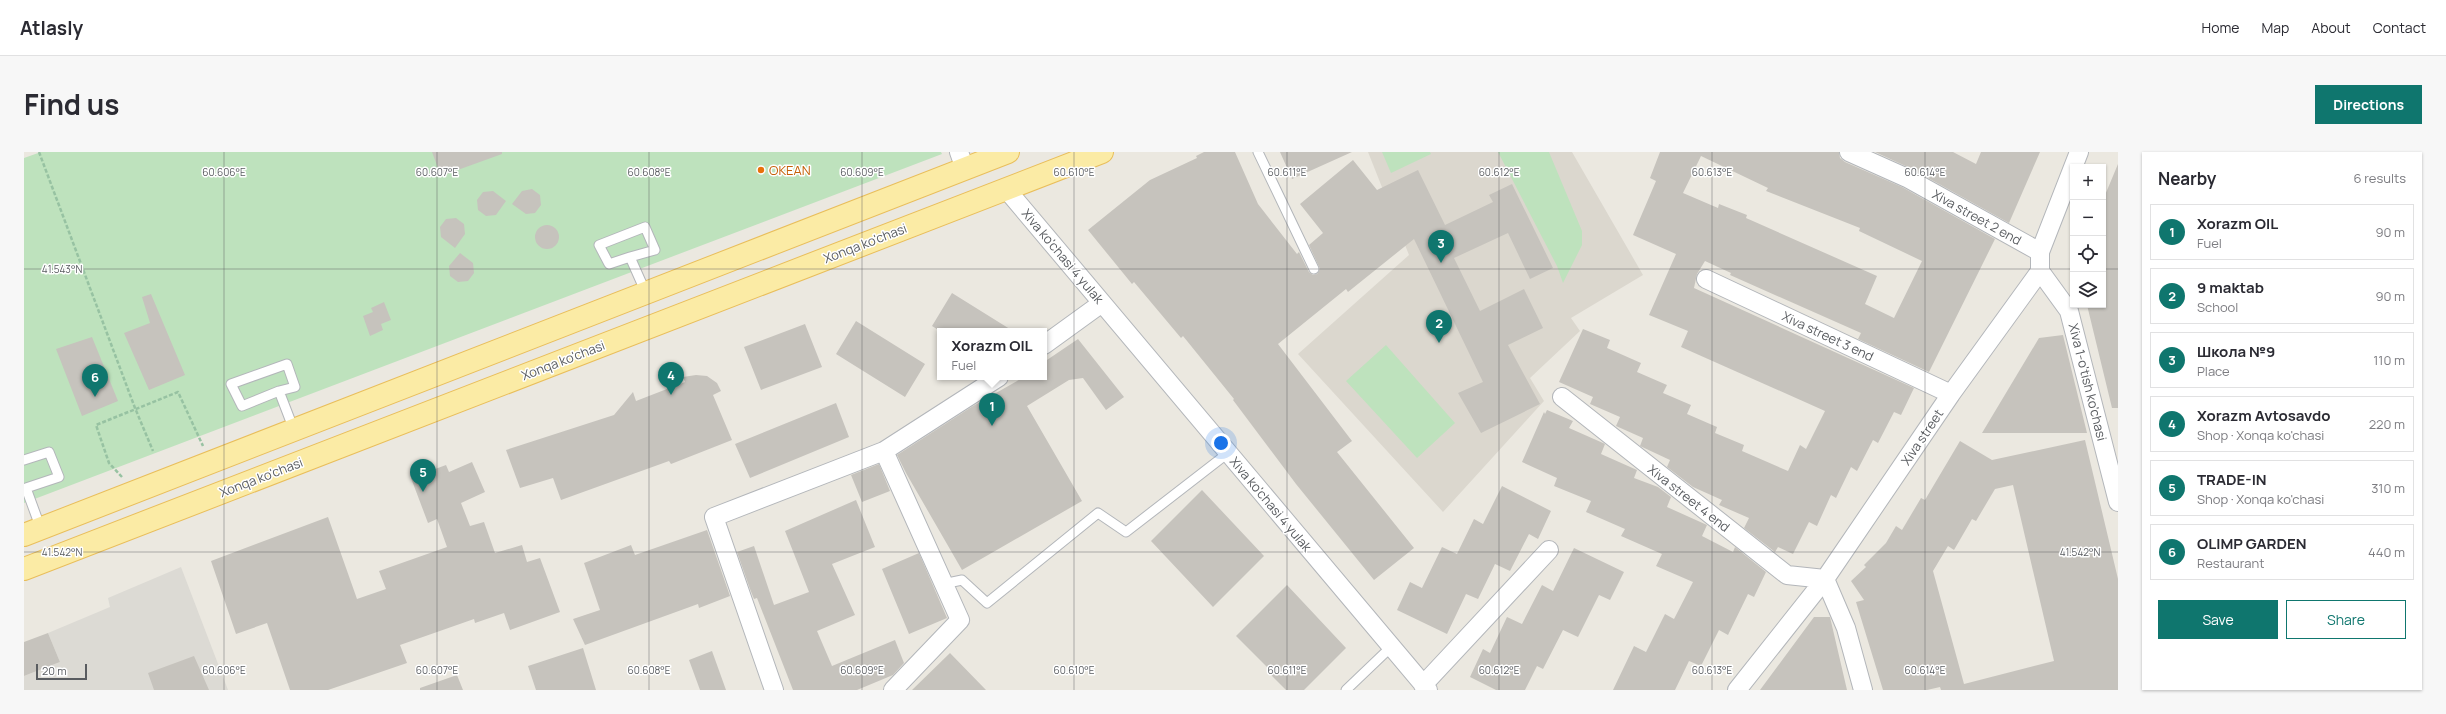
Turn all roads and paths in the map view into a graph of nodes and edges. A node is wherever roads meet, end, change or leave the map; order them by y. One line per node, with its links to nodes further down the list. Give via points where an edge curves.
1 (39, 152): 21 (path)
2 (1008, 152): 7 (main road)
3 (1102, 152): 8 (main road, Xonqa ko'chasi)
4 (1258, 152): 11 (lane)
5 (1849, 152): 9 (street, Xiva street 2 end, via 1907,178)
6 (2079, 152): 9 (street)
7 (962, 160): 14 (main road)
8 (1007, 190): 15 (street, Xiva ko'chasi 4 yulak); 32 (main road, Xonqa ko'chasi, via 881,236)
9 (2040, 252): 12 (street)
10 (630, 257): 10 (lane, via 655,250 645,227 599,245 609,264); 14 (lane)
11 (1314, 270)
12 (2040, 271): 19 (street, Xiva street); 29 (street, Xiva 1-o'tish ko'chasi, via 2069,310)
13 (1706, 278): 19 (street, Xiva street 3 end)
14 (646, 293): 22 (main road)
15 (1102, 303): 16 (street); 25 (street, Xiva ko'chasi 4 yulak)
16 (1047, 343)
17 (994, 380): 24 (street)
18 (279, 391): 18 (lane, via 242,406 231,384 287,364 295,388); 22 (lane)
19 (1951, 394): 33 (street, Xiva street)
20 (1562, 397): 33 (street, Xiva street 4 end, via 1787,575)
21 (135, 408): 23 (path); 27 (path, via 178,392); 28 (path, via 96,424 108,463 120,473)
22 (294, 430): 27 (main road)
23 (153, 451)
24 (884, 451): 34 (street); 37 (street, via 714,517)
25 (1228, 452): 34 (lane, via 1126,532 1098,512 987,603 962,580); 35 (street, Xiva ko'chasi 4 yulak)
26 (24, 460): 30 (lane, via 49,452 59,477 26,488)
27 (211, 462): 28 (main road)
28 (130, 494): 30 (main road)
29 (2118, 502)
30 (32, 532)
31 (1549, 550): 36 (street)
32 (24, 569)
33 (1825, 579): 40 (street, Xiva street); 41 (street, via 1846,628)
34 (943, 584): 38 (street, via 960,620)
35 (1391, 647): 36 (street, Xiva ko'chasi 4 yulak); 39 (lane)
36 (1425, 687)
37 (774, 690)
38 (893, 690)
39 (1346, 690)
40 (1737, 690)
41 (1863, 690)

